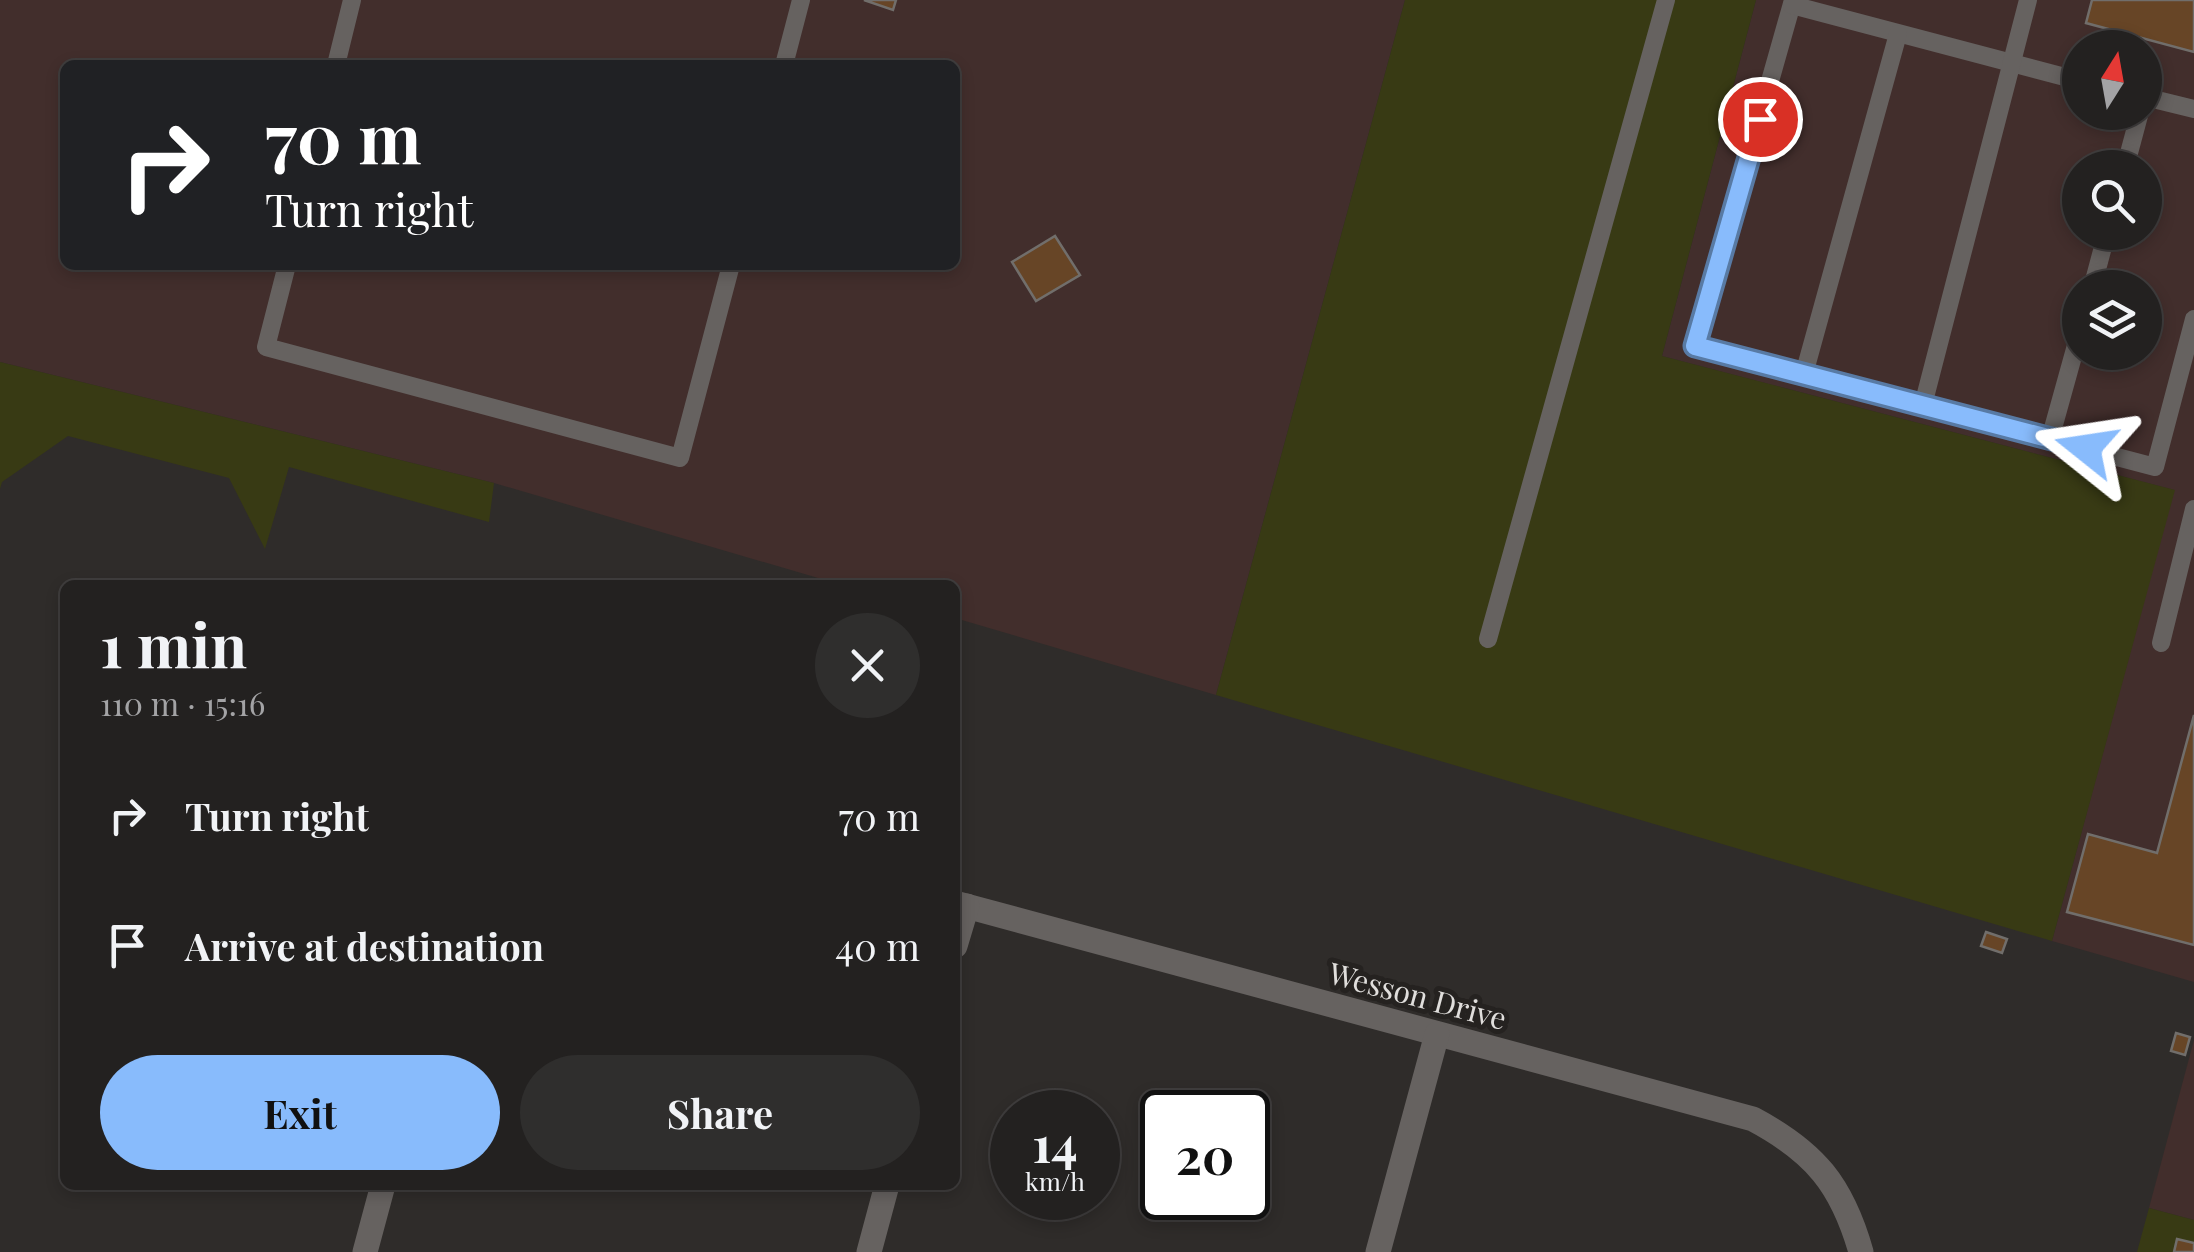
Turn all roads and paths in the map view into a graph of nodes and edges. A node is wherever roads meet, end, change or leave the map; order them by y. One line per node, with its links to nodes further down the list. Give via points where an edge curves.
1 (352, 0): 7 (lane)
2 (801, 0): 8 (lane)
3 (1666, 0): 21 (lane)
4 (2028, 0): 9 (lane)
5 (1793, 3): 6 (lane); 17 (lane, via 1695,346)
6 (1898, 34): 9 (lane); 17 (lane)
7 (337, 60)
8 (785, 60)
9 (2012, 64): 10 (lane); 18 (lane)
10 (2062, 76)
11 (2162, 102): 12 (lane)
12 (2194, 110)
13 (286, 270): 14 (lane, via 266,347 680,458)
14 (730, 270)
15 (2194, 319): 19 (lane, via 2155,467)
16 (2069, 370): 19 (lane)
17 (1804, 374): 18 (lane)
18 (1923, 405): 19 (lane)
19 (2050, 439)
20 (2194, 509): 22 (lane)
21 (1488, 639)
22 (2161, 644)
23 (961, 904): 24 (street, Wesson Drive)
24 (1437, 1034): 29 (street); 30 (street, Wesson Drive, via 1753,1119 1827,1173)
25 (382, 1190): 27 (street)
26 (886, 1190): 28 (street)
27 (365, 1252)
28 (869, 1252)
29 (1378, 1252)
30 (1861, 1252)

